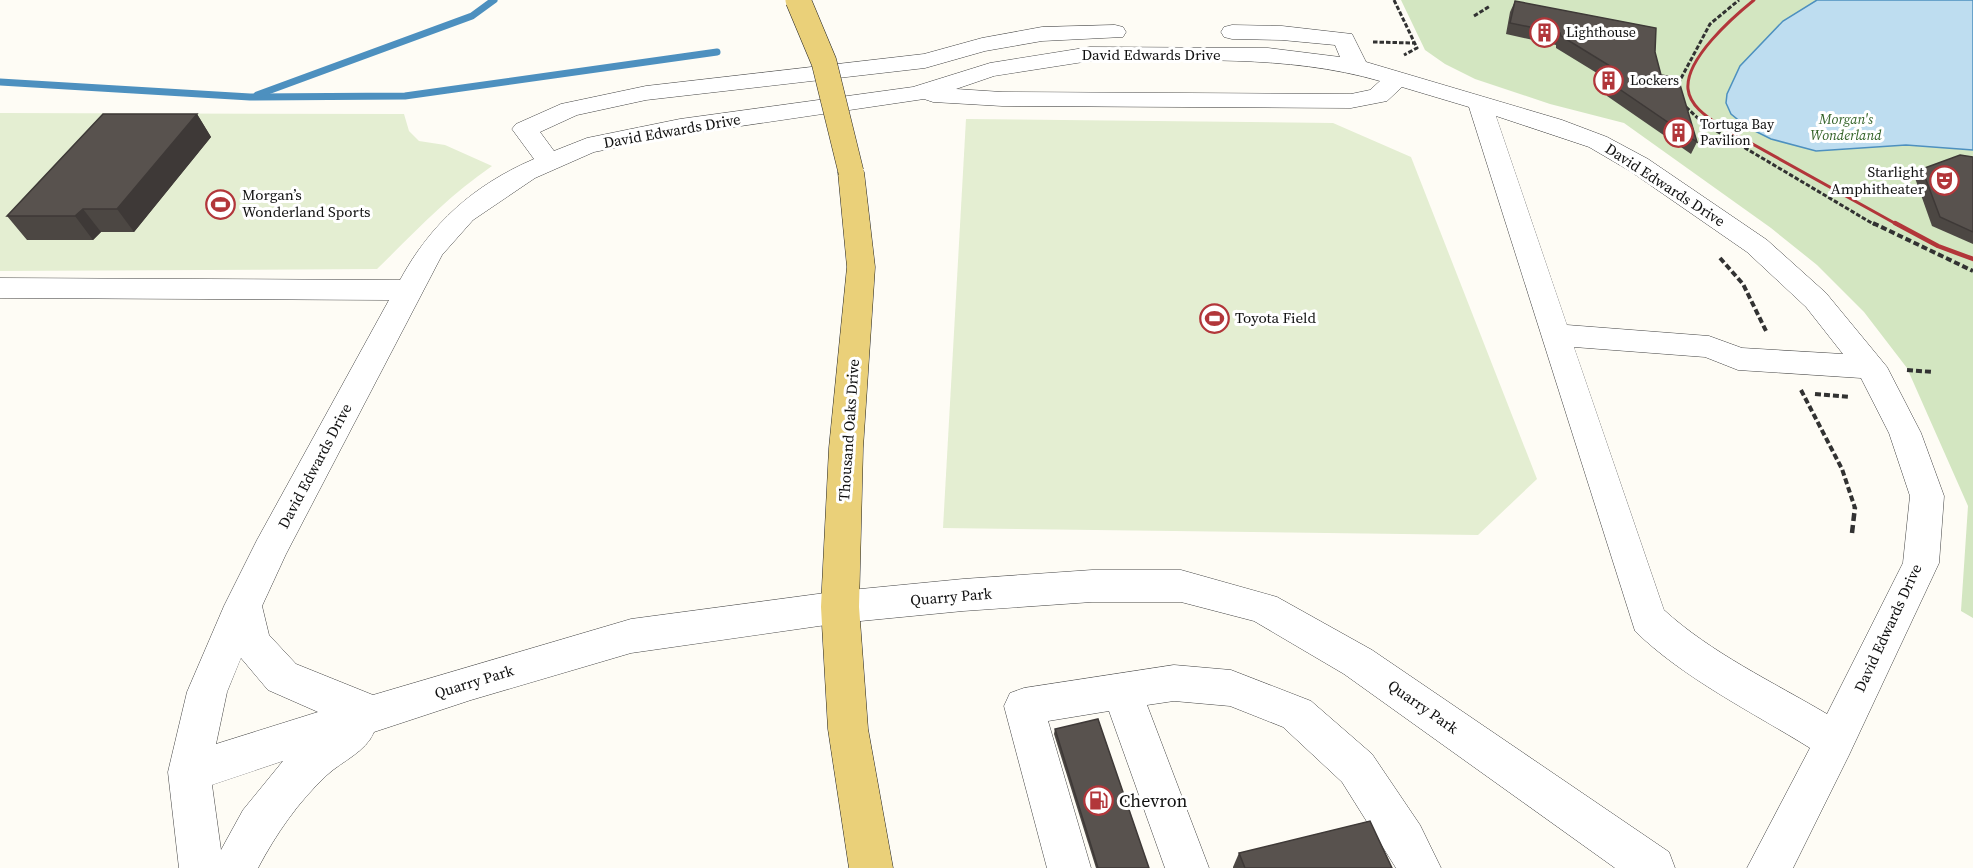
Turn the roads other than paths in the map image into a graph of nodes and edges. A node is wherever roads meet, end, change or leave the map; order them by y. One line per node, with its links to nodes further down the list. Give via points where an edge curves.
1 (798, 0): 14 (main road, Thousand Oaks Drive, bridge, via 824,56 851,172 861,267 846,448)
2 (1136, 32): 4 (street)
3 (1211, 32): 5 (street, via 1344,39)
4 (1043, 47): 5 (street, David Edwards Drive, via 1090,54 1310,58); 6 (street, David Edwards Drive, via 990,70); 8 (street, via 982,45 926,61 646,93 570,109 525,129)
5 (1378, 73): 6 (street, via 1378,96 1351,101 1002,99); 7 (street, David Edwards Drive)
6 (916, 93): 8 (street, David Edwards Drive, via 680,127 587,146)
7 (1479, 102): 11 (street); 12 (street, David Edwards Drive, via 1598,142 1757,246 1816,300)
8 (549, 162): 10 (street, David Edwards Drive, via 526,172 463,214 430,250)
9 (0, 288): 10 (street)
10 (409, 290): 13 (street, David Edwards Drive)
11 (1559, 346): 12 (street, via 1717,368 1738,359 1786,362); 17 (street, via 1648,620 1700,660)
12 (1873, 378): 17 (street, David Edwards Drive, via 1905,433 1927,496 1921,563)
13 (243, 606): 16 (street, via 252,643 282,677); 18 (street, David Edwards Drive, via 207,692)
14 (840, 607): 16 (street, Quarry Park, via 631,636); 21 (main road, Thousand Oaks Drive, via 848,729); 25 (street, Quarry Park, via 1092,586 1181,586 1264,608 1359,662)
15 (1122, 691): 22 (street, via 1024,706); 23 (street); 24 (street, via 1174,683 1231,688 1296,714 1357,768)
16 (375, 714): 18 (street, Quarry Park); 20 (street, via 312,761 281,794)
17 (1834, 741): 26 (street, David Edwards Drive)
18 (189, 772): 19 (street, David Edwards Drive)
19 (201, 868)
20 (235, 868)
21 (871, 868)
22 (1069, 868)
23 (1187, 868)
24 (1419, 868)
25 (1653, 868)
26 (1769, 868)

